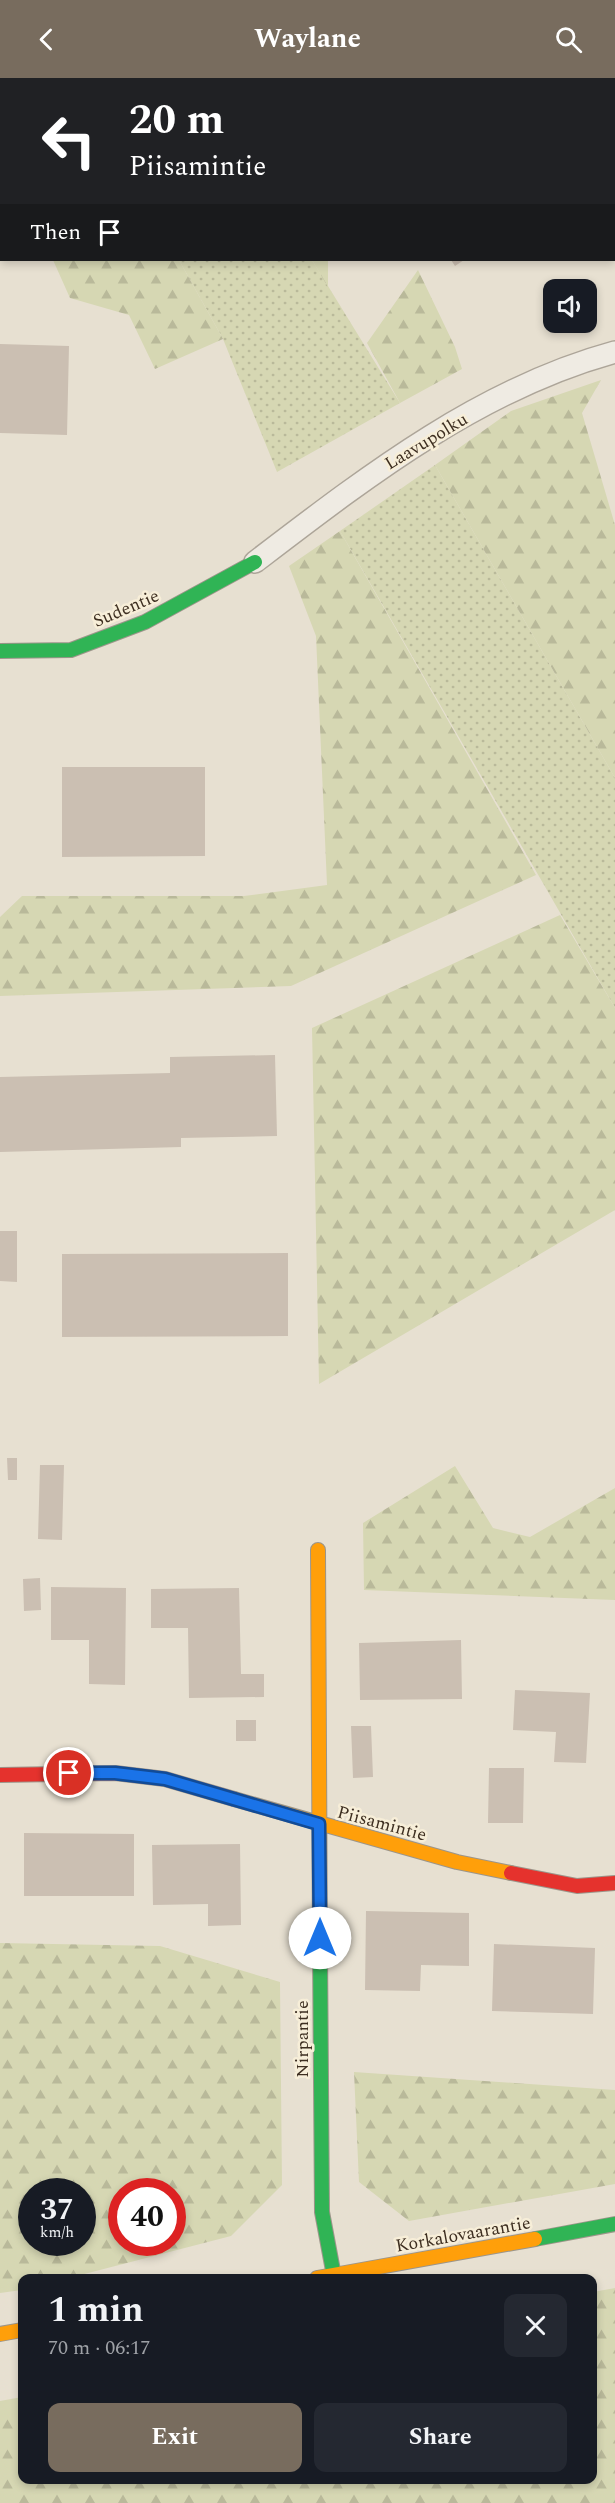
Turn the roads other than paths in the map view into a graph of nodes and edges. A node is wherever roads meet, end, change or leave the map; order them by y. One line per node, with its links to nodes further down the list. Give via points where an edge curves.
1 (615, 352): 2 (lane, Laavupolku, via 523,387 411,447)
2 (255, 562): 3 (street, Sudentie, via 145,622 71,650)
3 (0, 651)
4 (318, 1550): 6 (street, Nirpantie)
5 (0, 1775): 6 (street, Piisamintie, via 115,1773 165,1779)
6 (319, 1824): 7 (street, Piisamintie, via 468,1864 577,1886); 9 (street, Nirpantie, via 322,2212)
7 (615, 1883)
8 (615, 2224): 10 (street, Korkalovaarantie)
9 (334, 2274)
10 (345, 2274)
11 (18, 2331): 12 (street)
12 (0, 2334)

